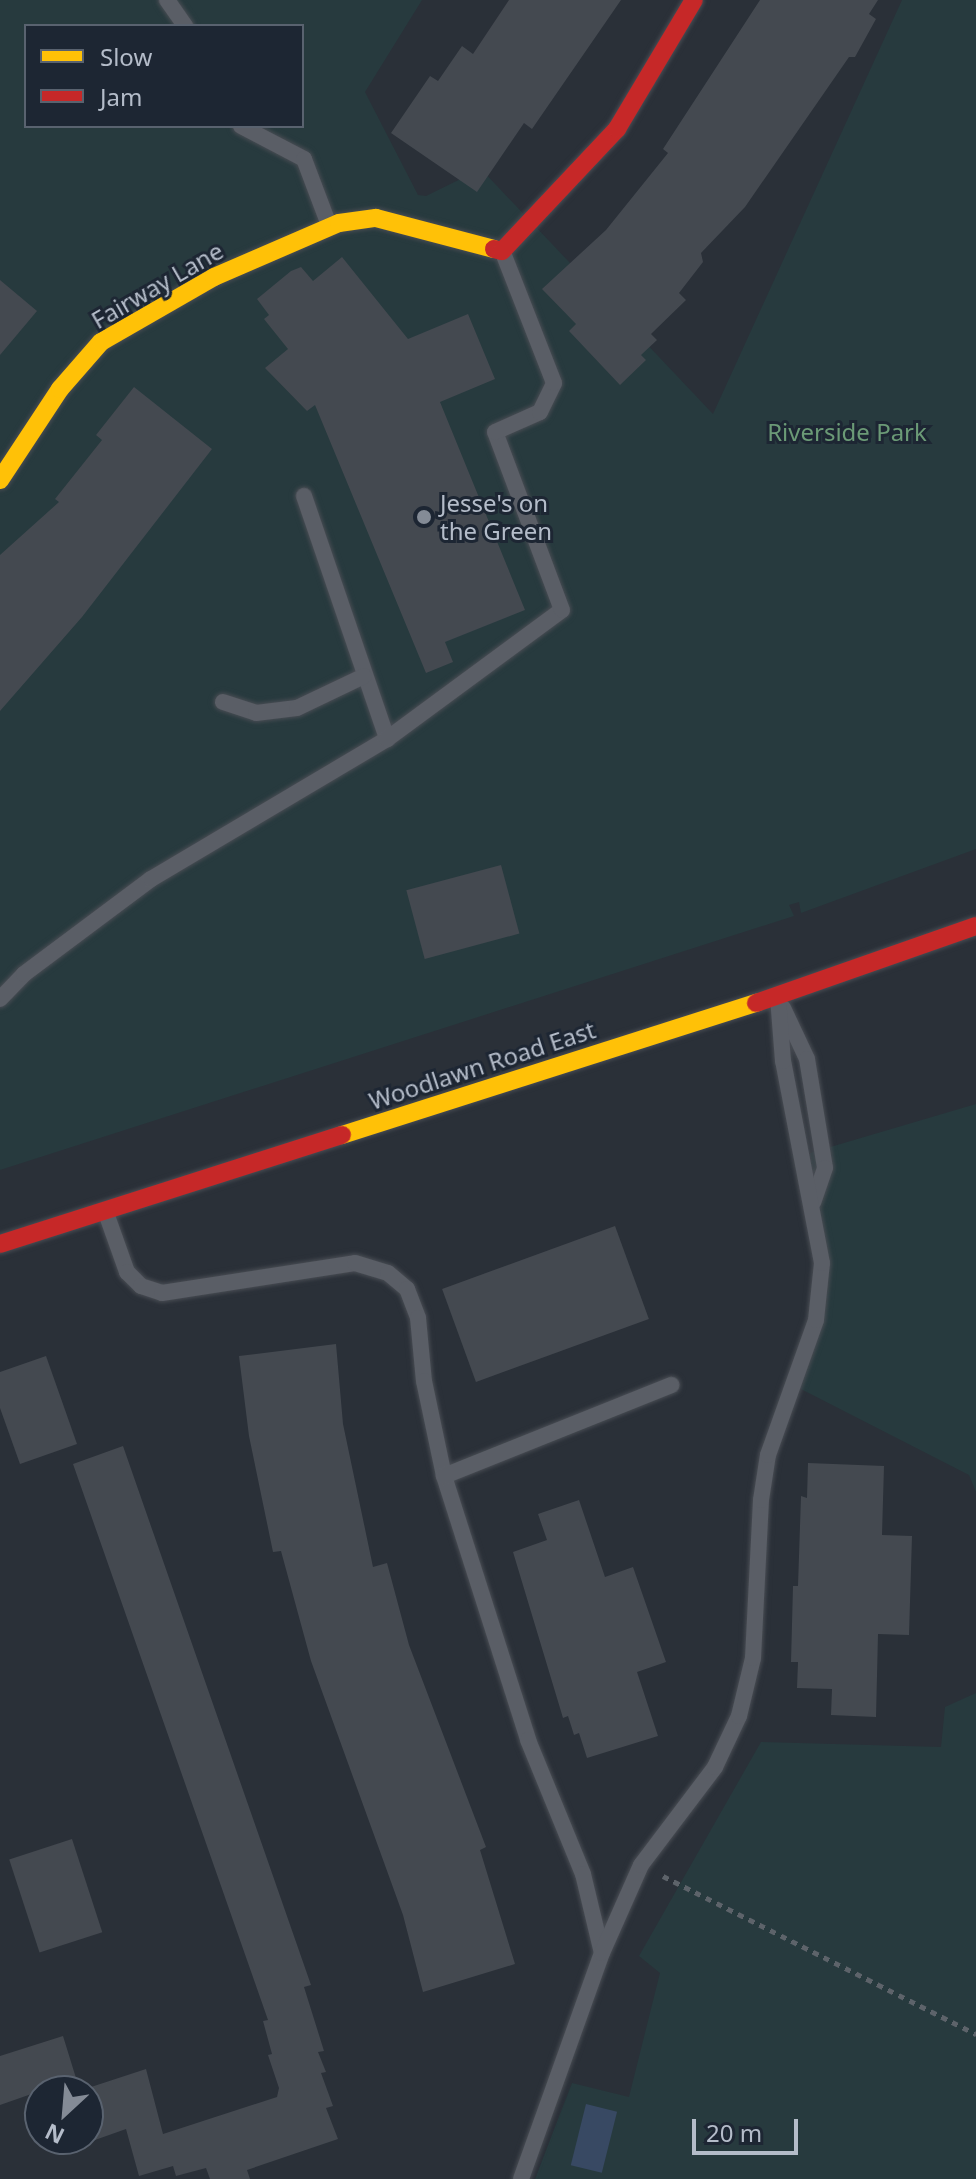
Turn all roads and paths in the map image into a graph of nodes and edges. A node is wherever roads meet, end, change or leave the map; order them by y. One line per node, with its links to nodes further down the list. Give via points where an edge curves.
1 (167, 0): 3 (lane)
2 (694, 0): 6 (main road, via 617,129)
3 (184, 24)
4 (245, 128): 5 (lane, via 304,159)
5 (329, 227): 6 (main road, Fairway Lane, via 376,218); 7 (main road, Fairway Lane, via 214,277 101,342 60,389)
6 (502, 251): 11 (lane, via 554,383 540,412 495,432 562,610)
7 (0, 480)
8 (304, 496): 9 (lane)
9 (364, 676): 10 (lane, via 297,708 256,713); 11 (lane)
10 (223, 702)
11 (387, 739): 14 (lane, via 151,879 24,974)
12 (976, 926): 13 (main road, Woodlawn Road East)
13 (778, 996): 15 (lane, via 801,1169); 15 (lane, via 807,1059 825,1168); 16 (main road, Woodlawn Road East)
14 (0, 999)
15 (813, 1202): 20 (lane, via 821,1297 768,1455 753,1658 739,1716 715,1767)
16 (105, 1211): 17 (main road, Woodlawn Road East); 19 (lane, via 127,1272 141,1286 162,1293 355,1263 388,1273 407,1289 418,1318 424,1381)
17 (0, 1244)
18 (671, 1385): 19 (lane)
19 (444, 1476): 21 (lane, via 528,1740 583,1874)
20 (641, 1865): 21 (lane); 22 (path)
21 (602, 1953): 23 (lane)
22 (976, 2034)
23 (521, 2179)

